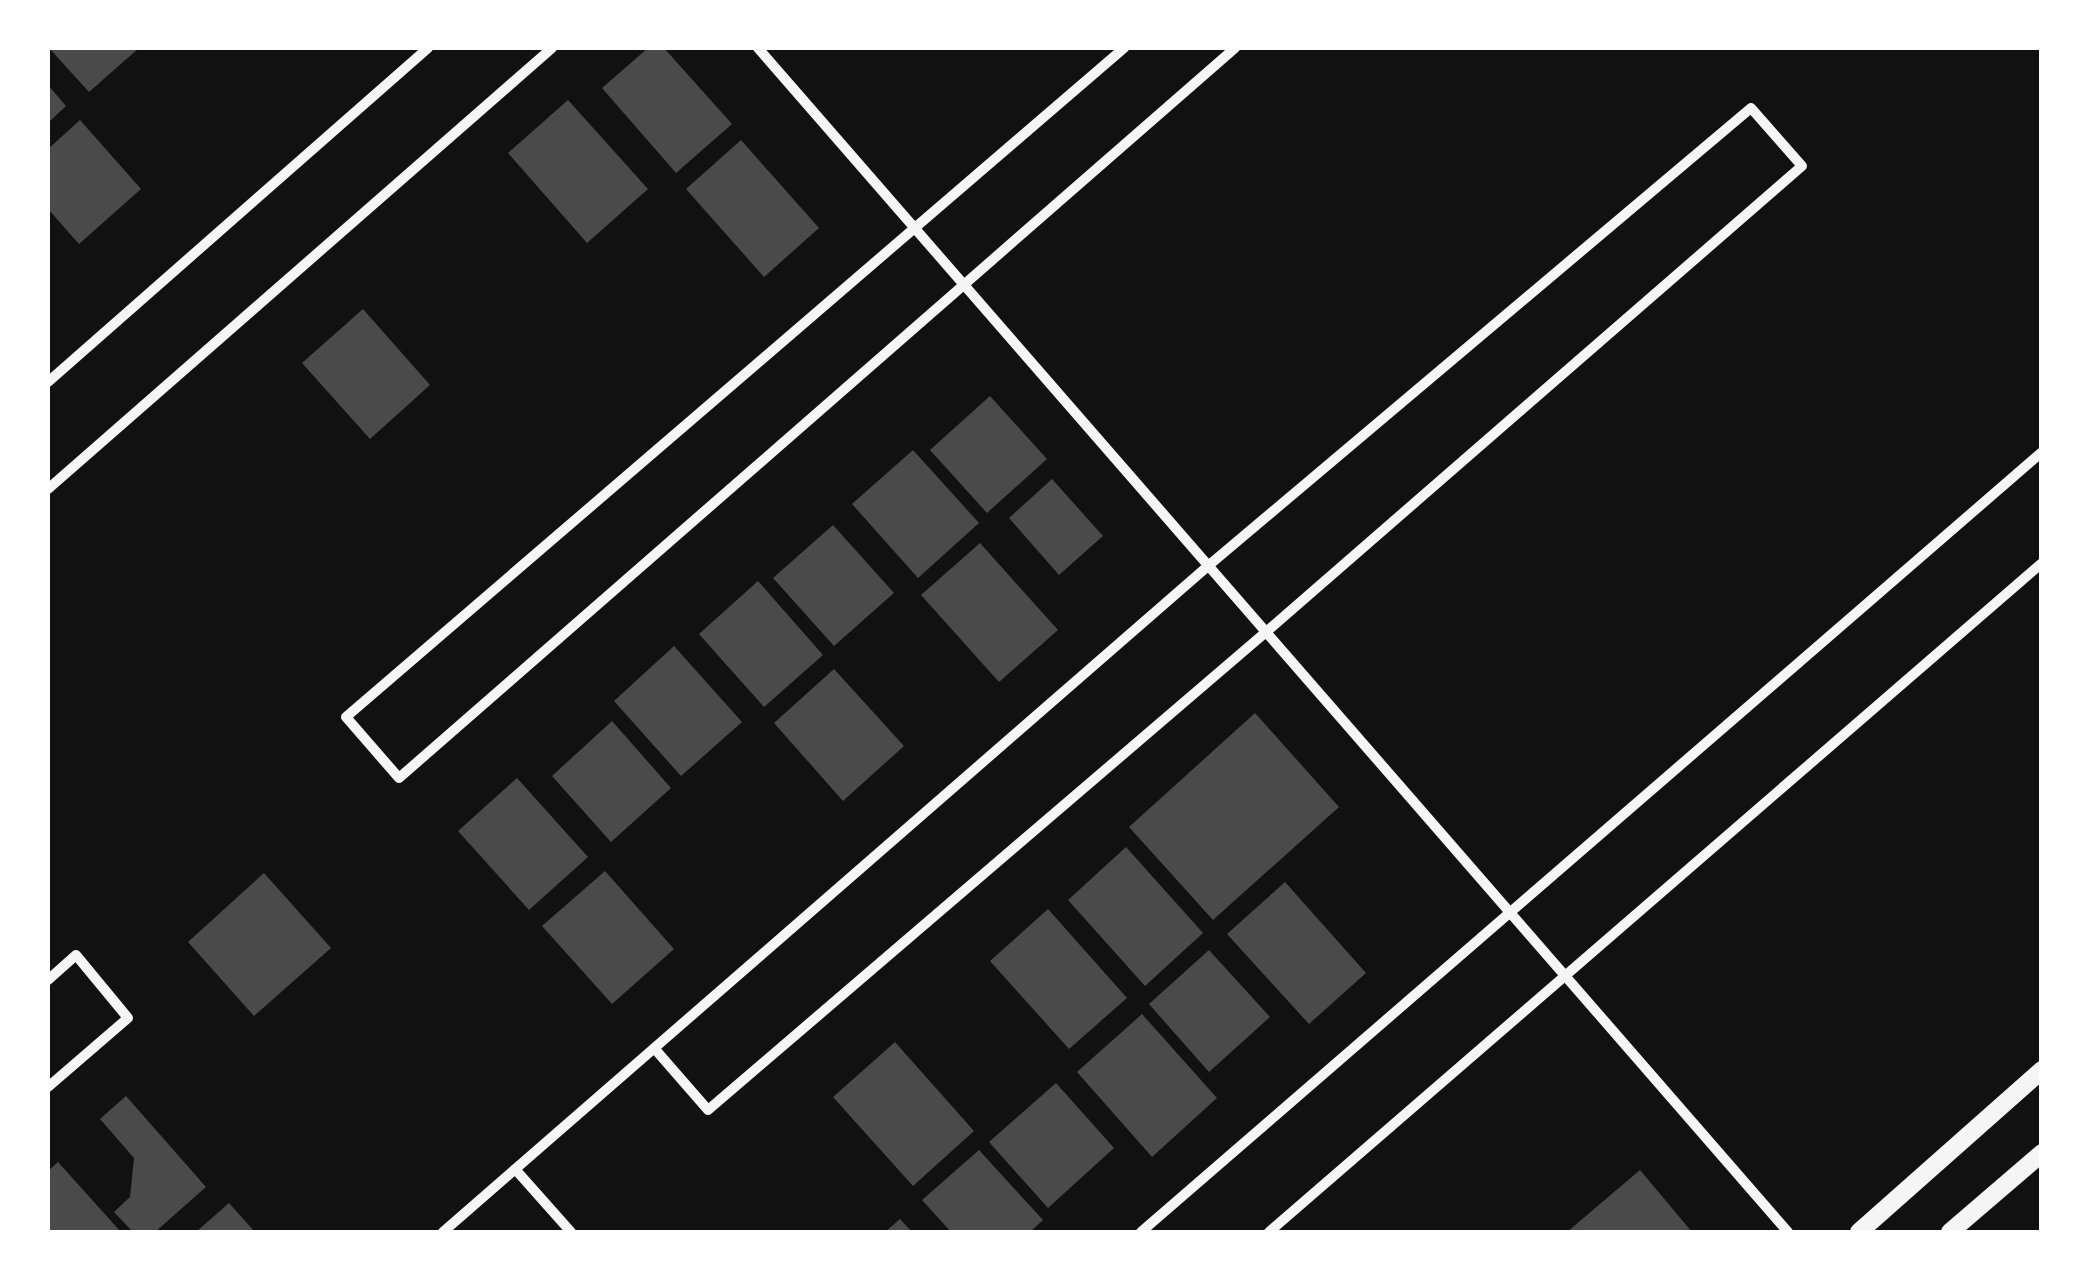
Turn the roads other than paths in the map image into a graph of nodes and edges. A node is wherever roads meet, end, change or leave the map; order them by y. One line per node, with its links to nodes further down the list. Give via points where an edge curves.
1 (428, 48): 8 (street)
2 (552, 48): 10 (street)
3 (758, 48): 6 (street)
4 (1124, 48): 6 (street)
5 (1236, 48): 7 (street)
6 (915, 228): 7 (street); 7 (street, via 346,717 399,778)
7 (964, 285): 12 (street)
8 (48, 382)
9 (2042, 452): 14 (street)
10 (48, 489)
11 (2042, 563): 15 (street)
12 (1208, 566): 13 (street); 13 (street, via 1751,108 1764,122 1802,166); 17 (street)
13 (1266, 632): 14 (street); 17 (street, via 708,1110)
14 (1509, 912): 15 (street); 24 (street)
15 (1565, 976): 25 (street); 26 (street)
16 (48, 980): 19 (street, via 76,955 128,1018)
17 (654, 1048): 21 (street)
18 (2042, 1070): 27 (street)
19 (48, 1087)
20 (2042, 1153): 28 (street)
21 (515, 1170): 22 (street); 23 (street)
22 (443, 1232)
23 (571, 1232)
24 (1140, 1232)
25 (1269, 1232)
26 (1788, 1232)
27 (1859, 1232)
28 (1950, 1232)

